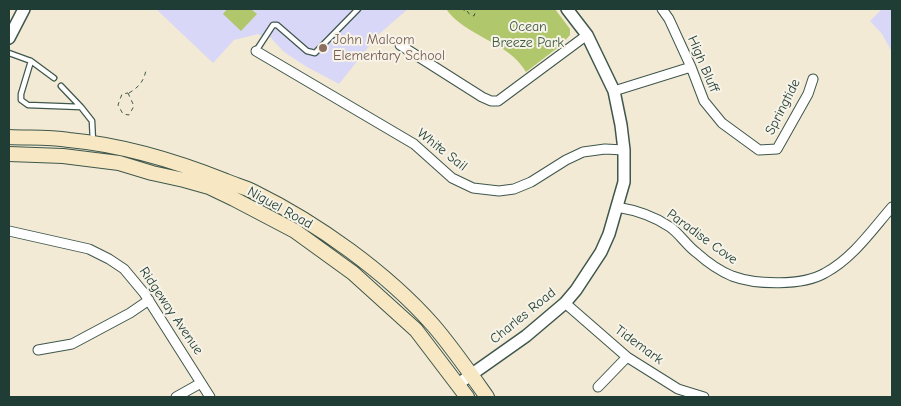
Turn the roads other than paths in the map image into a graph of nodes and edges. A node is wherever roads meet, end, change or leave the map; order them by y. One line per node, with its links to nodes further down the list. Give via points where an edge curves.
1 (24, 9): 6 (street)
2 (358, 9): 8 (lane, via 316,53 307,51 277,25 273,25)
3 (567, 9): 5 (street, Charles Road)
4 (662, 9): 11 (street, High Bluff)
5 (587, 35): 7 (street, via 498,101 482,97); 15 (street, Charles Road)
6 (9, 38)
7 (400, 45)
8 (256, 51): 20 (street, White Sail, via 414,144 452,178 473,188 514,189 583,152)
9 (9, 54): 10 (lane)
10 (31, 61): 12 (lane); 16 (lane, via 21,100 28,105)
11 (691, 67): 15 (street); 19 (street, High Bluff, via 704,102 722,123 759,150)
12 (54, 78)
13 (812, 78): 19 (street, Springtide, via 808,94)
14 (61, 86): 16 (lane)
15 (614, 91): 20 (street, Charles Road)
16 (81, 107): 18 (lane, via 92,120)
17 (9, 137): 18 (main road, Niguel Road)
18 (93, 143): 29 (main road, Niguel Road, via 170,160 273,202 341,244 402,294 433,325)
19 (777, 149)
20 (624, 150): 23 (street, Charles Road, via 624,182)
21 (9, 154): 31 (main road, Niguel Road, via 119,163 209,188 234,199 295,231 353,274 416,330)
22 (892, 206): 23 (street, Paradise Cove, via 840,264 824,274 769,283 732,276 696,253 670,228 638,211)
23 (617, 207): 26 (street, Charles Road, via 601,252)
24 (9, 231): 25 (street, Ridgeway Avenue, via 98,252 124,269)
25 (149, 300): 27 (street, via 130,314 72,344); 30 (street, Ridgeway Avenue)
26 (565, 303): 28 (street, Tidemark); 29 (street, Charles Road, via 526,336)
27 (38, 350)
28 (627, 357): 32 (street); 37 (street, Tidemark, via 678,389)
29 (471, 374): 31 (street, Charles Road); 36 (main road, Niguel Road)
30 (202, 383): 33 (street); 34 (street, Ridgeway Avenue)
31 (458, 384): 35 (main road, Niguel Road)
32 (598, 387)
33 (176, 397)
34 (210, 397)
35 (467, 397)
36 (487, 397)
37 (704, 397)

